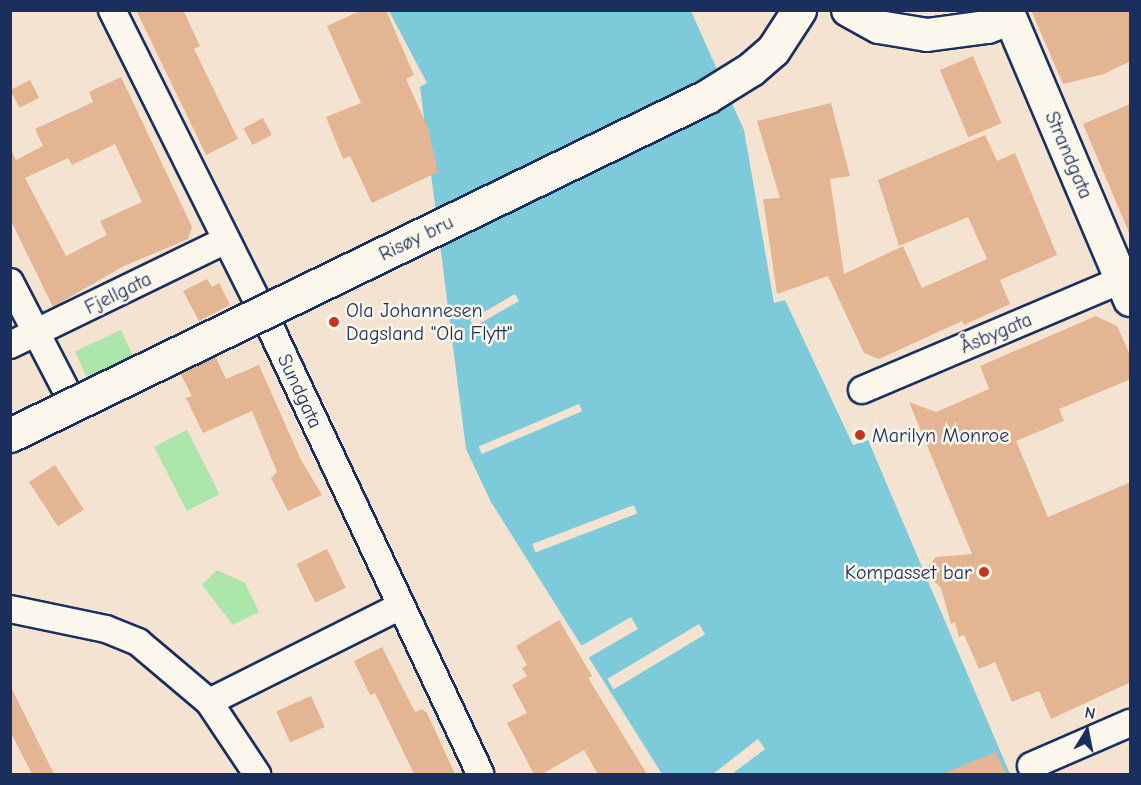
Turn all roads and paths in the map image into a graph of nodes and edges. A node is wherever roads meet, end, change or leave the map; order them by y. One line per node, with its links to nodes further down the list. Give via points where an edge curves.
1 (112, 10): 5 (street, Sundgata)
2 (799, 10): 12 (main road, Risøy bru, bridge, via 773,50 752,69 706,97)
3 (848, 10): 4 (street, via 879,27 927,35 987,27)
4 (1008, 15): 7 (street, Strandgata)
5 (226, 240): 8 (street, Fjellgata); 13 (street, Sundgata)
6 (10, 282): 8 (street)
7 (1128, 285): 10 (street, Åsbygata)
8 (35, 333): 9 (street, Fjellgata); 11 (street)
9 (10, 345)
10 (862, 390)
11 (68, 394)
12 (10, 435)
13 (399, 607): 15 (street); 19 (street, Sundgata)
14 (10, 609): 15 (street, via 106,629 138,642)
15 (210, 702): 18 (street)
16 (1131, 723): 17 (street)
17 (1031, 766)
18 (256, 774)
19 (480, 774)

